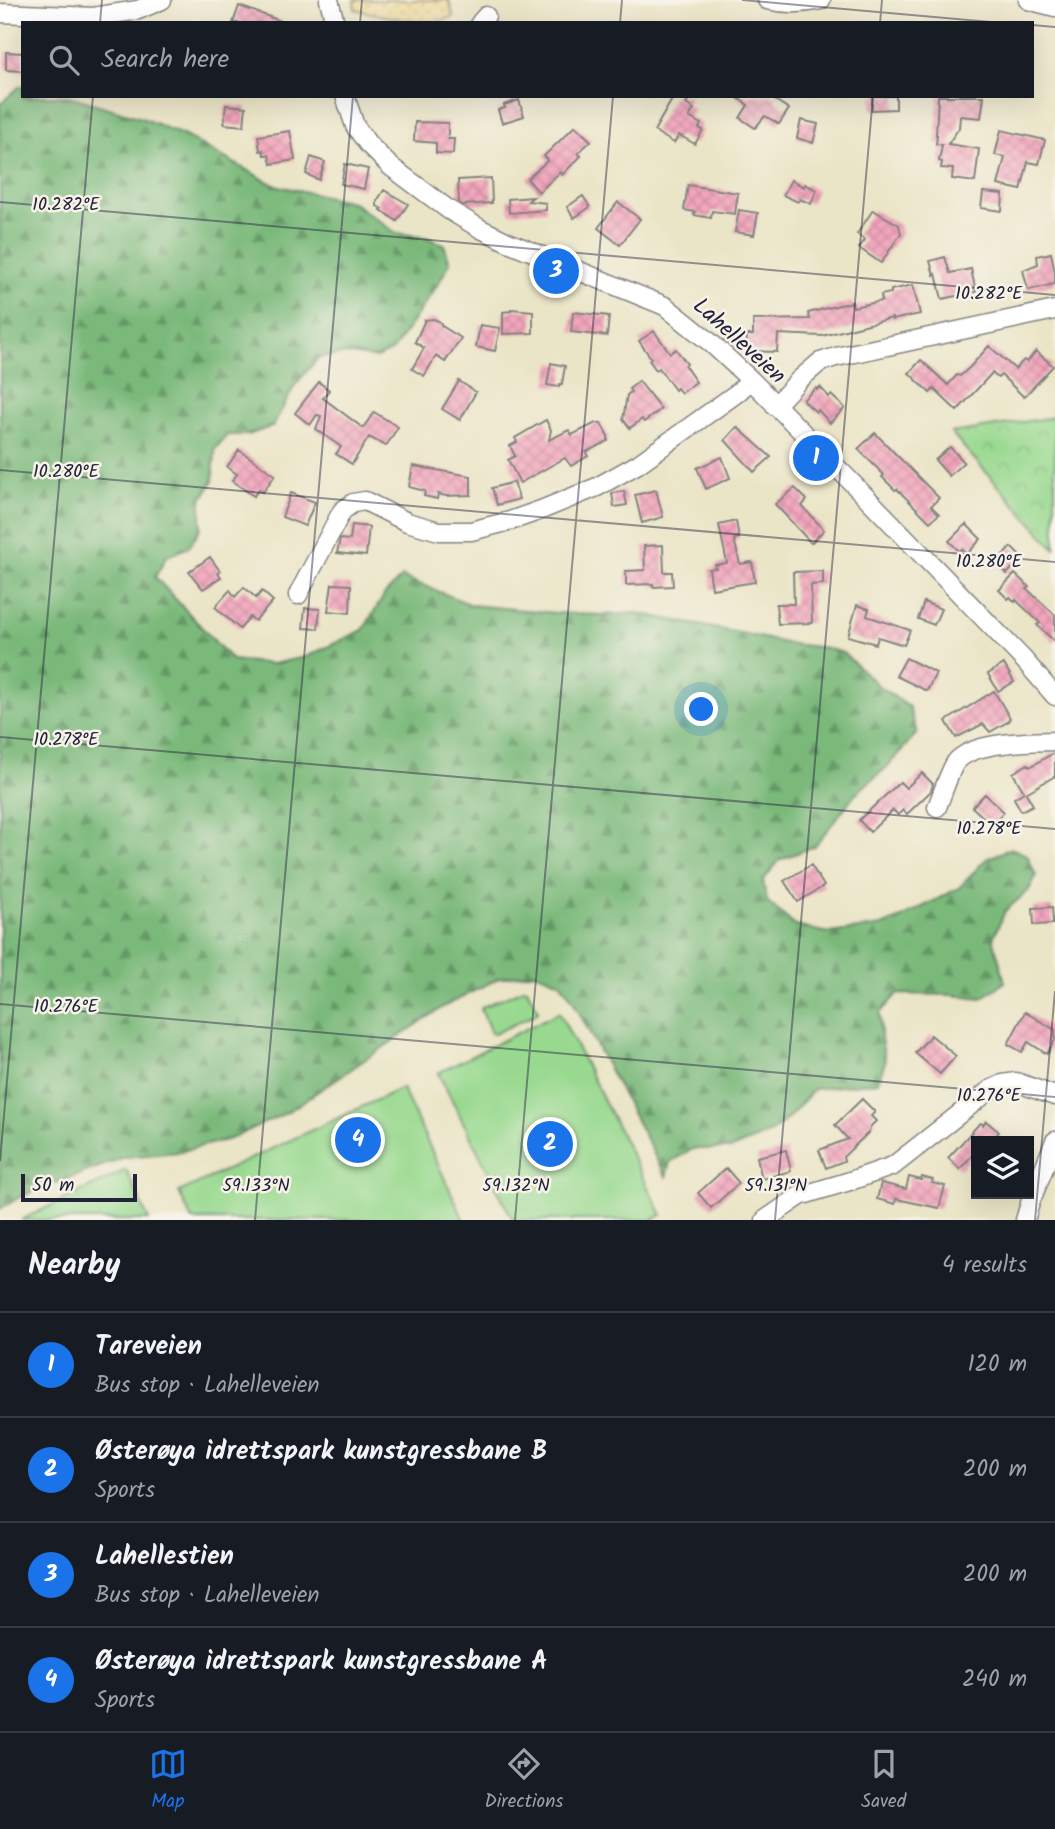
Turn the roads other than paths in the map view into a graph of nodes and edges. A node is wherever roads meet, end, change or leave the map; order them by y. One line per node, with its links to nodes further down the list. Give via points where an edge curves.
1 (162, 0): 7 (street, via 138,10 93,17)
2 (329, 0): 8 (street)
3 (766, 0): 4 (street)
4 (821, 0)
5 (1028, 0): 6 (street)
6 (1055, 8)
7 (0, 13)
8 (334, 21)
9 (346, 98): 11 (street, Lahelleveien, via 355,126 368,144 449,210 508,242 665,306)
10 (1055, 310): 12 (street, via 820,362)
11 (751, 380): 12 (street, Lahelleveien); 13 (street, via 638,464 597,487 510,521 471,531 439,531 407,522 365,501 353,503 342,511)
12 (775, 406): 14 (street, Lahelleveien)
13 (298, 595)
14 (1055, 696)
15 (1055, 741): 16 (street, via 1000,744 970,752 955,762)
16 (937, 807)
17 (1055, 1096): 19 (street, via 1016,1082 1003,1084 892,1166 800,1196)
18 (1055, 1141): 20 (street)
19 (765, 1220)
20 (1025, 1220)

